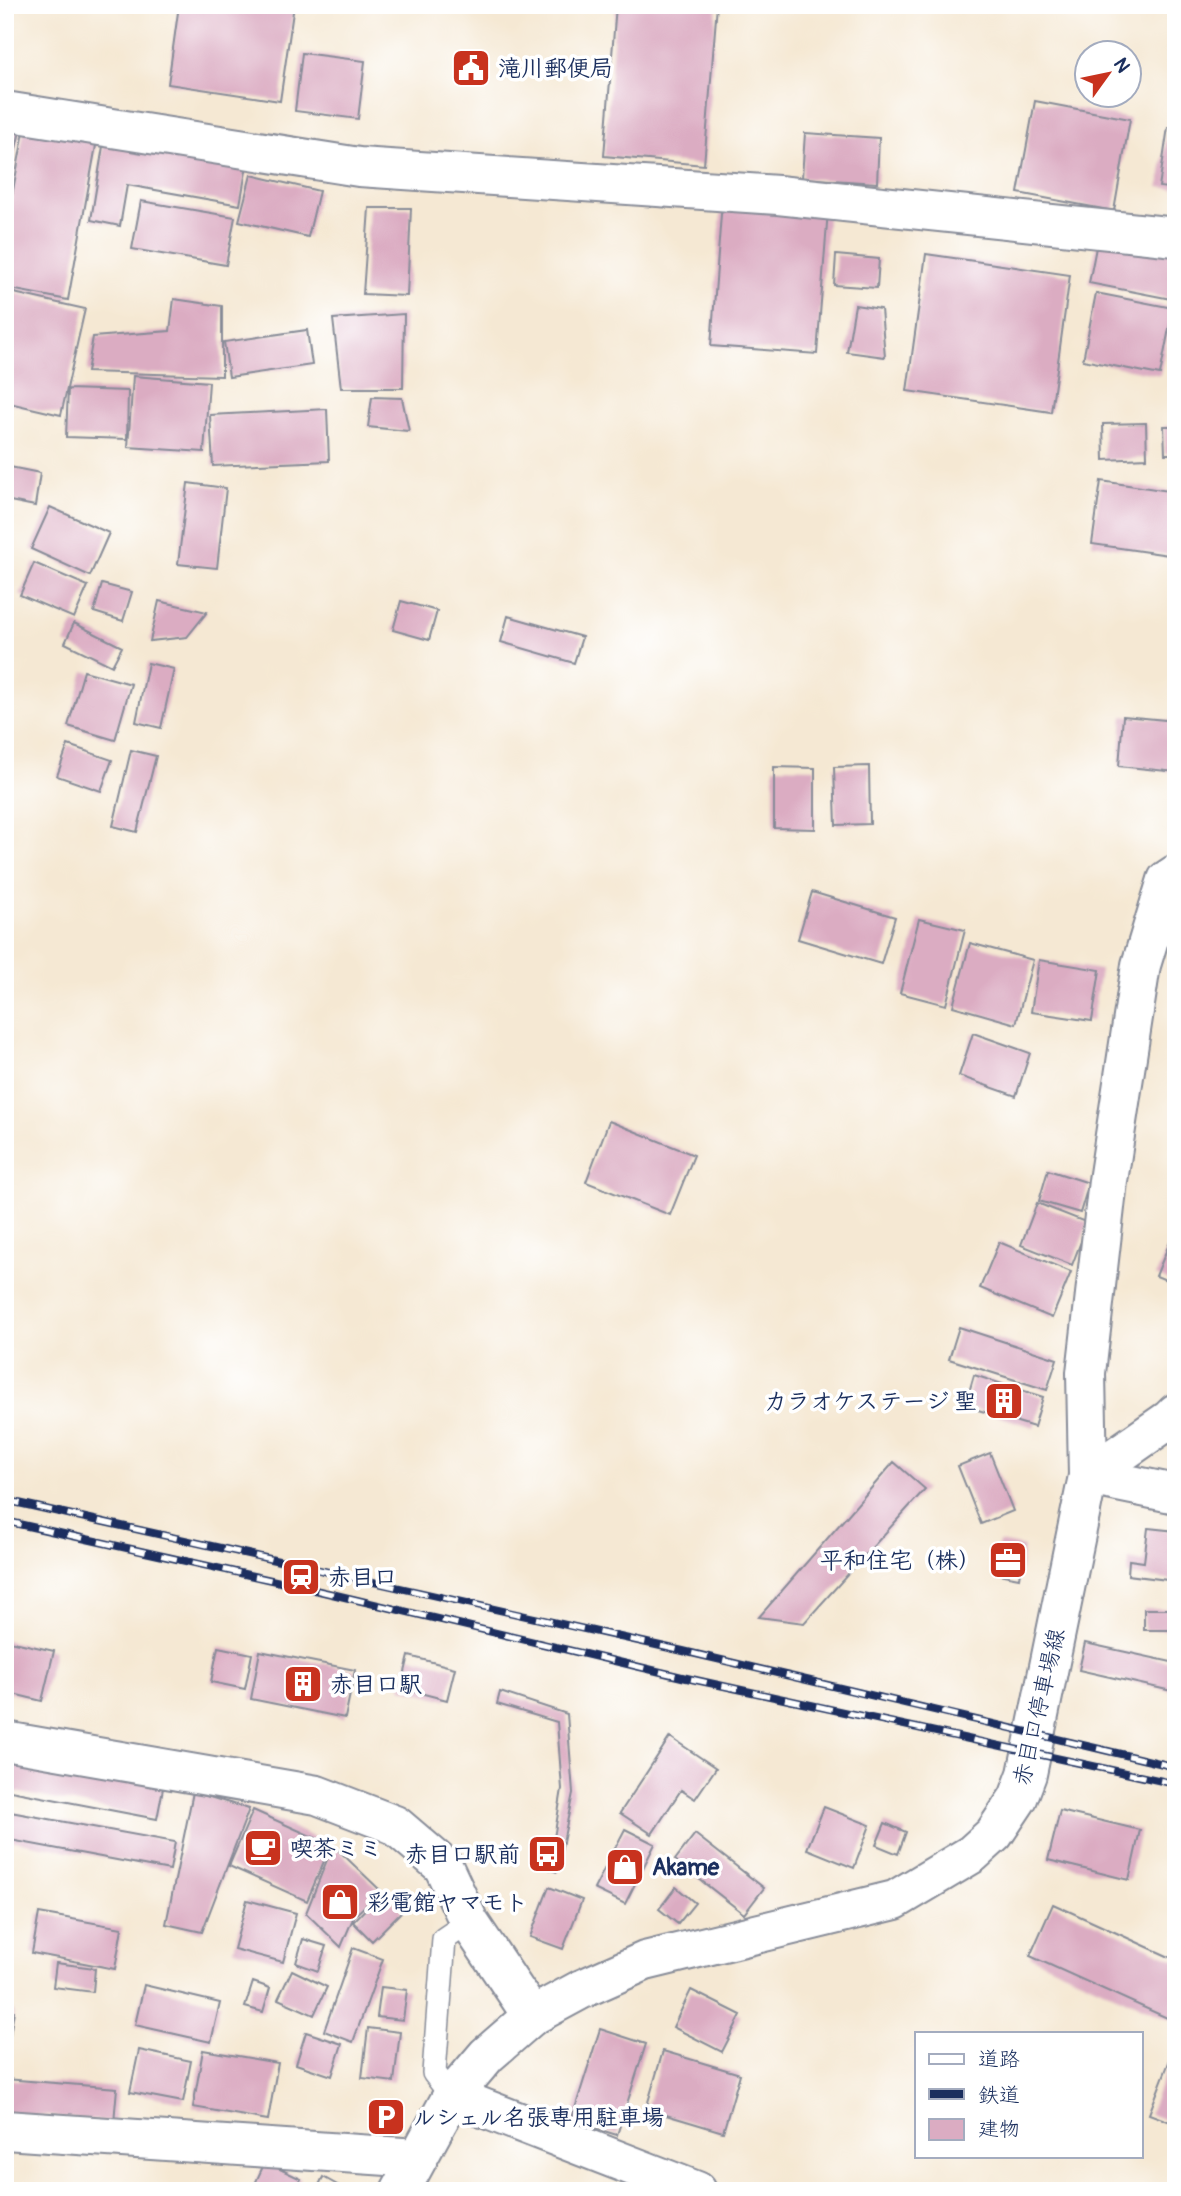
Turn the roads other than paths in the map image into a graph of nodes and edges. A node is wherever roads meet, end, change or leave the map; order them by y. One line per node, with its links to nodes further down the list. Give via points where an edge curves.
1 (5, 111): 2 (street, via 359,167 778,195)
2 (1176, 237)
3 (1176, 874): 5 (street, 赤目口停車場線, via 1167,880 1141,964 1121,1086 1086,1373)
4 (1176, 1413): 5 (street)
5 (1088, 1476): 6 (street); 9 (street, 赤目口停車場線, via 1027,1774 1018,1798 994,1833 972,1854 895,1900 645,1961)
6 (1176, 1494)
7 (5, 1741): 8 (street, via 317,1795 395,1825 443,1866)
8 (469, 1922): 9 (street); 10 (lane, via 444,1939 435,2073)
9 (531, 2016): 10 (street, 赤目口停車場線, via 486,2055)
10 (452, 2096): 12 (street, 赤目口停車場線); 13 (street)
11 (5, 2130): 12 (street)
12 (409, 2174)
13 (697, 2191)

